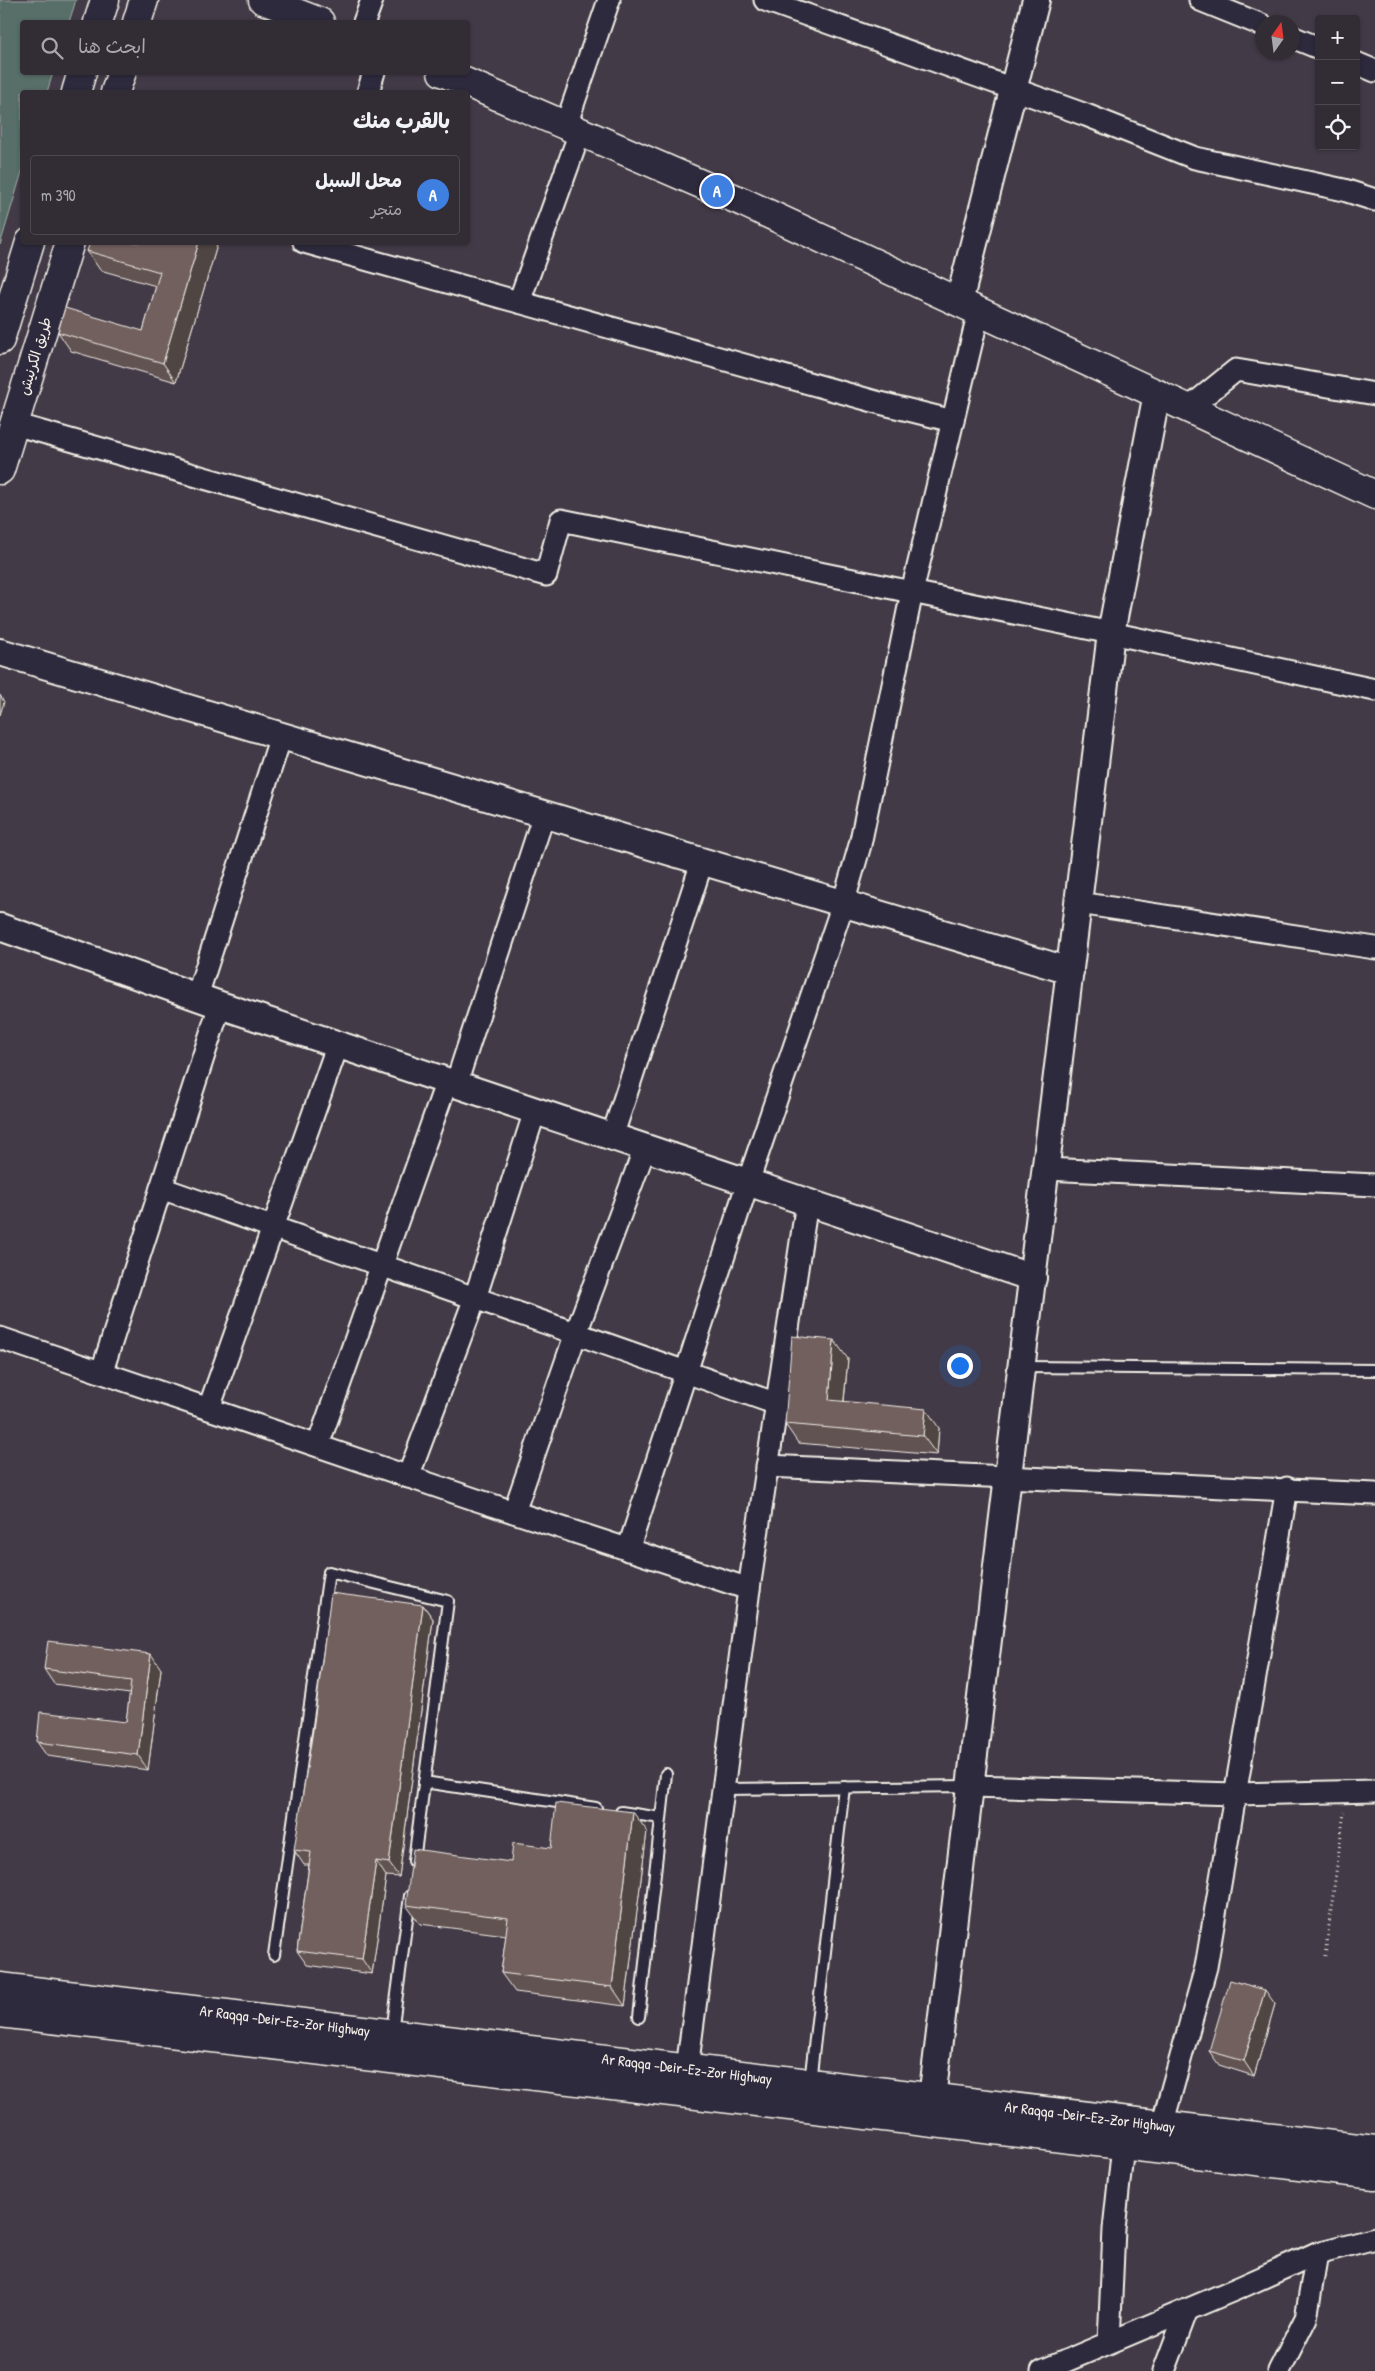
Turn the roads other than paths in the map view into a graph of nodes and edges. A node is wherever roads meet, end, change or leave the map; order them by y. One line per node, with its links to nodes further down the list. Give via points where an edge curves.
1 (105, 0): 9 (main road)
2 (144, 0): 10 (main road)
3 (263, 0): 11 (main road)
4 (372, 0): 12 (street)
5 (609, 0): 26 (street)
6 (766, 0): 25 (street)
7 (1036, 0): 25 (street)
8 (1200, 0): 13 (street)
9 (99, 20)
10 (138, 20)
11 (315, 20)
12 (365, 20)
13 (1255, 22)
14 (1300, 41): 15 (street)
15 (1315, 47)
16 (1360, 65): 17 (street)
17 (1375, 71)
18 (81, 75): 22 (main road)
19 (121, 75): 23 (main road)
20 (373, 75): 24 (street)
21 (449, 75): 26 (main road)
22 (77, 90)
23 (116, 90)
24 (369, 90)
25 (1012, 90): 27 (street, via 1195,158 1344,190); 32 (street)
26 (573, 128): 31 (street); 32 (main road)
27 (1375, 200)
28 (29, 245): 33 (main road)
29 (69, 245): 38 (main road, طريق الكرنيش)
30 (319, 245): 31 (street)
31 (519, 302): 37 (street)
32 (969, 306): 34 (main road); 37 (street)
33 (0, 340)
34 (1157, 393): 36 (main road); 42 (street)
35 (1375, 394): 36 (street, via 1236,370)
36 (1189, 408): 40 (main road)
37 (953, 421): 41 (street)
38 (14, 424): 39 (main road, طريق الكرنيش); 41 (street, via 546,575 561,520)
39 (0, 470)
40 (1375, 495)
41 (912, 592): 42 (street); 49 (street, via 860,845)
42 (1112, 633): 44 (street); 48 (street)
43 (0, 652): 45 (street)
44 (1375, 690)
45 (282, 736): 46 (street); 53 (street)
46 (544, 814): 47 (street); 55 (street)
47 (702, 862): 49 (street); 57 (street)
48 (1078, 903): 51 (street); 52 (street)
49 (843, 904): 52 (street); 60 (street)
50 (0, 927): 53 (street)
51 (1375, 948)
52 (1070, 972): 59 (street)
53 (209, 1000): 54 (street); 62 (street)
54 (338, 1044): 55 (street); 64 (street)
55 (451, 1082): 56 (street); 65 (street)
56 (535, 1111): 57 (street); 67 (street)
57 (612, 1137): 58 (street)
58 (645, 1148): 60 (street); 68 (street)
59 (1046, 1169): 61 (street); 66 (street)
60 (748, 1182): 63 (street); 73 (street)
61 (1375, 1185)
62 (161, 1188): 64 (street); 72 (street)
63 (807, 1202): 66 (street); 74 (street)
64 (273, 1227): 65 (street); 75 (street)
65 (381, 1264): 67 (street); 76 (street)
66 (1033, 1278): 70 (street)
67 (475, 1298): 68 (street); 78 (street)
68 (576, 1333): 73 (street); 82 (street)
69 (0, 1338): 72 (street)
70 (1022, 1366): 71 (lane); 79 (street)
71 (1375, 1370)
72 (102, 1371): 75 (street)
73 (686, 1372): 74 (street); 83 (street)
74 (777, 1404): 77 (street)
75 (209, 1408): 76 (street)
76 (318, 1445): 78 (street)
77 (767, 1466): 79 (street); 84 (street)
78 (408, 1476): 82 (street)
79 (1008, 1476): 80 (street); 87 (street)
80 (1287, 1488): 81 (street); 91 (street)
81 (1375, 1494)
82 (514, 1512): 83 (street)
83 (628, 1550): 84 (street)
84 (749, 1589): 89 (street)
85 (666, 1774): 92 (lane)
86 (424, 1782): 92 (lane); 93 (lane); 95 (lane, via 448,1600 329,1572)
87 (971, 1786): 88 (lane); 91 (street); 102 (street)
88 (844, 1787): 89 (lane); 101 (lane)
89 (723, 1789): 100 (street)
90 (1375, 1791): 91 (street)
91 (1235, 1794): 103 (street, via 1206,1967)
92 (661, 1818): 98 (lane)
93 (413, 1869)
94 (411, 1888): 99 (lane)
95 (274, 1955)
96 (0, 1987): 99 (main road, Ar Raqqa -Deir-Ez-Zor Highway)
97 (0, 2013): 104 (main road, Ar Raqqa -Deir-Ez-Zor Highway)
98 (639, 2017)
99 (392, 2033): 100 (main road, Ar Raqqa -Deir-Ez-Zor Highway)
100 (687, 2069): 101 (main road, Ar Raqqa -Deir-Ez-Zor Highway)
101 (810, 2083): 102 (main road, Ar Raqqa -Deir-Ez-Zor Highway)
102 (932, 2098): 103 (main road, Ar Raqqa -Deir-Ez-Zor Highway)
103 (1162, 2125): 105 (main road, Ar Raqqa -Deir-Ez-Zor Highway)
104 (1123, 2145): 106 (main road, Ar Raqqa -Deir-Ez-Zor Highway); 110 (street, via 1114,2229)
105 (1375, 2150)
106 (1375, 2174)
107 (1375, 2238): 108 (street)
108 (1317, 2253): 109 (street); 113 (street, via 1306,2318)
109 (1187, 2310): 110 (street); 112 (street)
110 (1109, 2342): 111 (street)
111 (1042, 2371)
112 (1164, 2371)
113 (1279, 2371)

